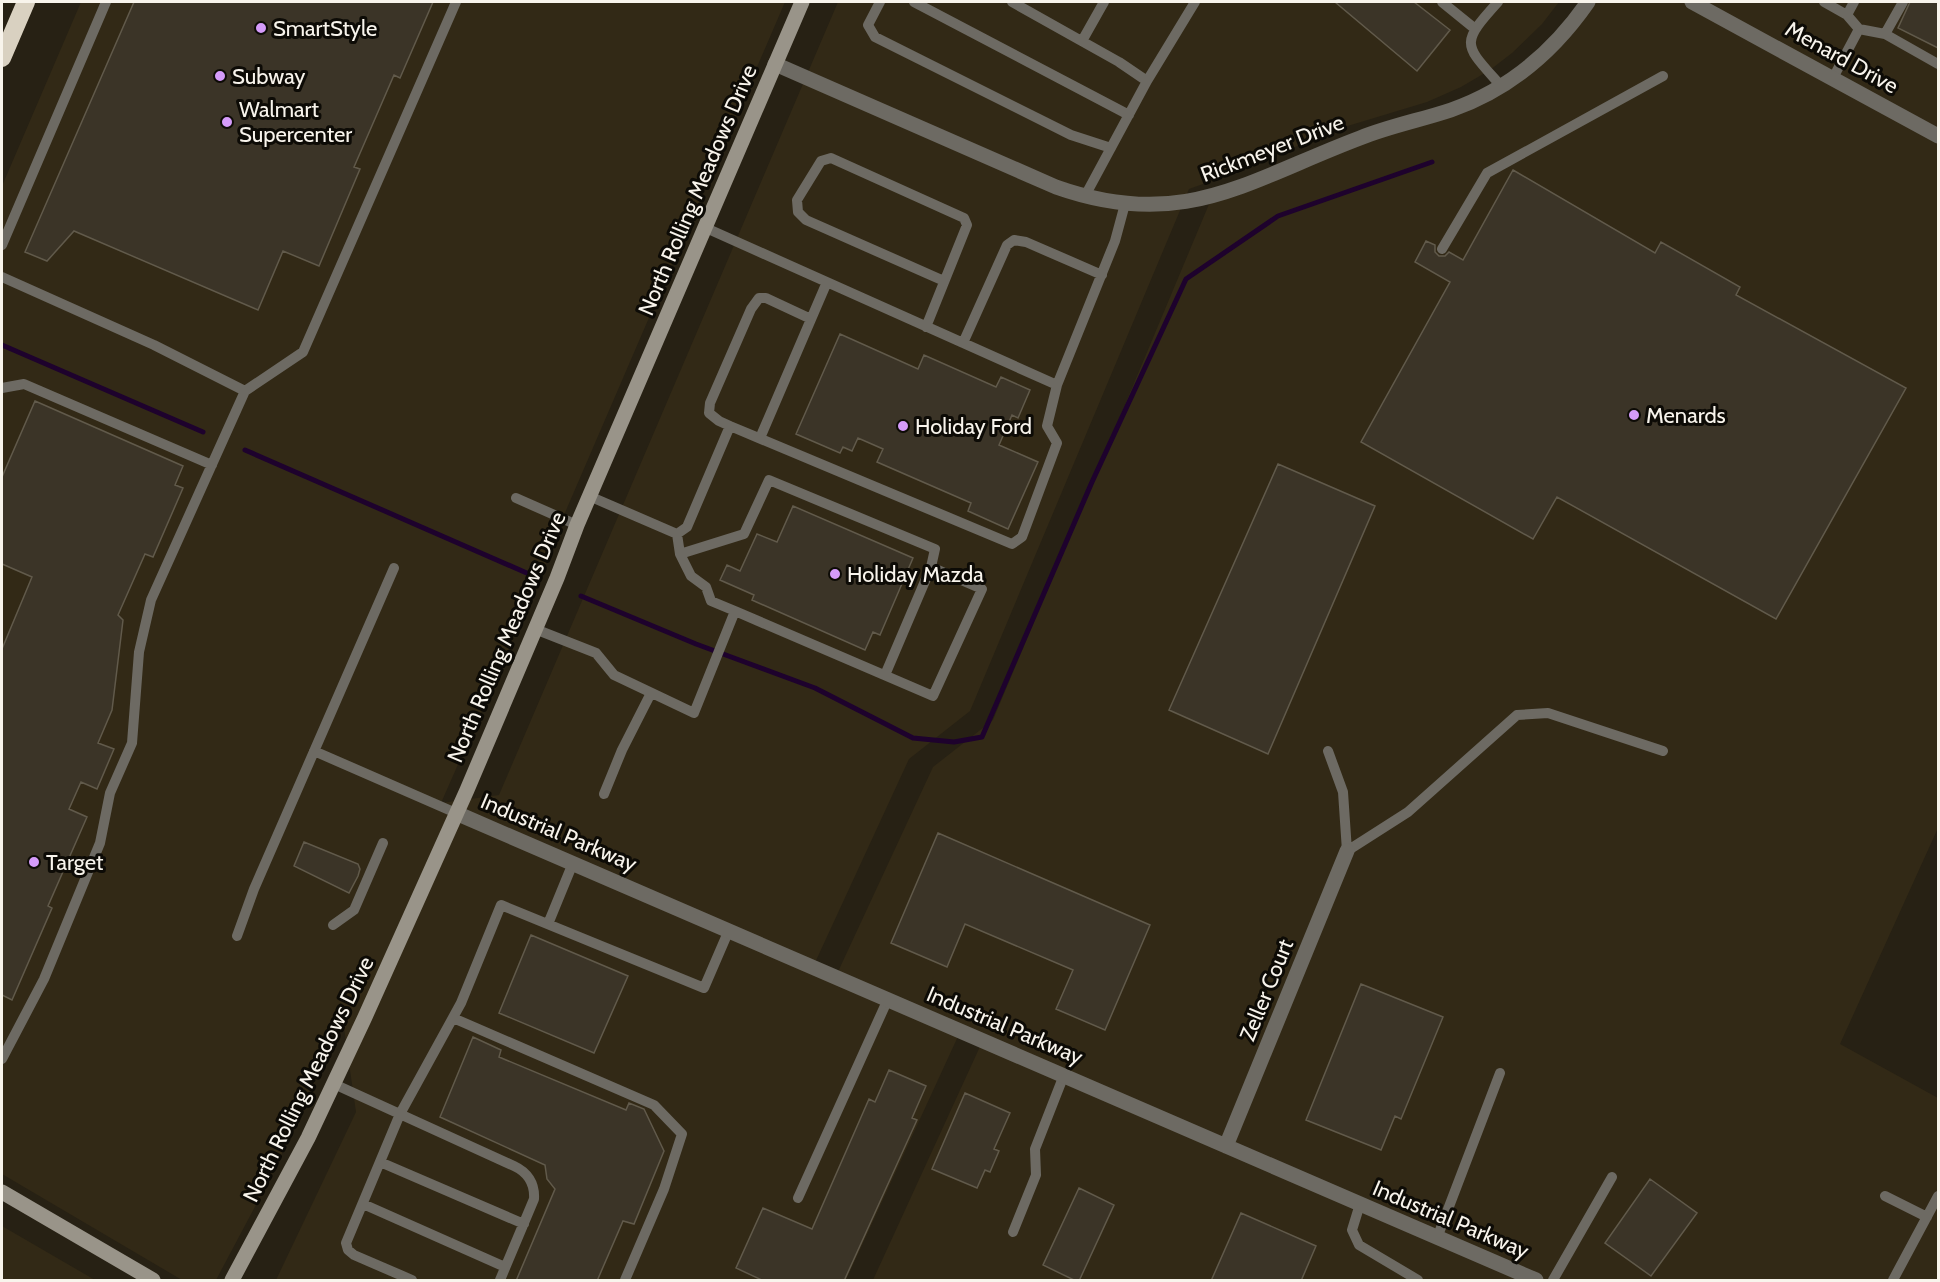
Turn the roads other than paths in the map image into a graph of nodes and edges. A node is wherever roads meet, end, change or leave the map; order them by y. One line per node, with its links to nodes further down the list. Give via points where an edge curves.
1 (26, 2): 23 (highway)
2 (106, 2): 36 (lane)
3 (456, 2): 47 (lane, via 303,352)
4 (802, 2): 24 (main road, North Rolling Meadows Drive)
5 (880, 2): 32 (lane, via 868,25 875,37 1071,135)
6 (914, 2): 30 (lane)
7 (1012, 2): 22 (lane)
8 (1104, 2): 22 (lane)
9 (1195, 2): 28 (lane)
10 (1442, 2): 19 (lane)
11 (1498, 2): 19 (lane)
12 (1588, 2): 29 (street, Rickmeyer Drive, via 1546,52)
13 (1692, 2): 17 (street, Menard Drive)
14 (1824, 2): 18 (lane)
15 (1854, 2): 18 (lane)
16 (1903, 2): 21 (lane)
17 (1712, 6): 27 (street, Menard Drive)
18 (1847, 15): 20 (lane)
19 (1474, 28): 29 (lane, via 1470,44 1474,55)
20 (1859, 29): 21 (lane); 27 (lane)
21 (1885, 34): 25 (lane)
22 (1082, 41): 28 (lane)
23 (2, 58)
24 (775, 64): 33 (street, Rickmeyer Drive, via 1056,187); 35 (main road, North Rolling Meadows Drive)
25 (1938, 64)
26 (1663, 76): 37 (lane, via 1487,174)
27 (1833, 78): 31 (street, Menard Drive)
28 (1147, 81): 30 (lane)
29 (1501, 86): 34 (street, Rickmeyer Drive, via 1463,105 1364,136 1228,192 1187,202)
30 (1129, 115): 32 (lane)
31 (1938, 136)
32 (1111, 148): 33 (lane)
33 (1085, 196): 34 (street, Rickmeyer Drive)
34 (1125, 204): 38 (lane)
35 (706, 228): 41 (lane); 51 (main road, North Rolling Meadows Drive)
36 (2, 245)
37 (1442, 249)
38 (1102, 275): 44 (lane, via 1014,240 1007,245); 45 (lane)
39 (2, 277): 47 (lane)
40 (944, 281): 40 (lane, via 967,225 964,218 831,158 821,161 797,200 798,212 806,220); 43 (lane)
41 (827, 282): 42 (lane); 43 (lane)
42 (811, 319): 48 (lane, via 759,298 710,403 709,413); 49 (lane)
43 (926, 327): 44 (lane)
44 (963, 343): 45 (lane)
45 (1057, 386): 49 (lane, via 1047,426 1057,443 1022,537 1012,544)
46 (2, 388): 50 (lane, via 24,384)
47 (245, 391): 50 (lane)
48 (730, 426): 49 (lane); 54 (lane, via 687,527)
49 (760, 438)
50 (212, 465): 76 (lane, via 151,600 139,652 132,744 110,793 100,843 44,979)
51 (589, 496): 53 (main road, North Rolling Meadows Drive); 54 (lane)
52 (516, 498): 53 (lane)
53 (577, 525): 59 (main road, North Rolling Meadows Drive)
54 (677, 534): 55 (lane)
55 (680, 554): 56 (lane, via 744,534 769,480 935,549); 58 (lane, via 692,576 706,587 711,602)
56 (931, 567): 60 (lane); 60 (lane, via 982,589 933,696)
57 (394, 568): 62 (lane)
58 (735, 611): 60 (lane); 61 (lane, via 693,713)
59 (535, 629): 61 (lane, via 596,653 614,675); 66 (main road, North Rolling Meadows Drive)
60 (885, 675)
61 (651, 693): 65 (lane)
62 (314, 751): 66 (lane); 73 (lane)
63 (1328, 751): 68 (lane, via 1343,792)
64 (1663, 751): 68 (lane, via 1548,713 1516,715 1408,812)
65 (604, 794)
66 (456, 813): 69 (street, Industrial Parkway); 79 (main road, North Rolling Meadows Drive)
67 (383, 843): 71 (lane, via 354,910)
68 (1347, 851): 81 (street, Zeller Court)
69 (573, 863): 70 (lane); 72 (street, Industrial Parkway)
70 (548, 924): 72 (lane, via 704,988); 75 (lane, via 501,904)
71 (333, 925)
72 (729, 930): 74 (street, Industrial Parkway)
73 (237, 936)
74 (888, 999): 78 (street, Industrial Parkway); 87 (lane)
75 (453, 1018): 80 (lane); 99 (lane, via 654,1105 682,1134 664,1189)
76 (2, 1059)
77 (1500, 1073): 93 (lane)
78 (1064, 1075): 81 (street, Industrial Parkway); 92 (lane, via 1035,1149 1036,1175)
79 (334, 1084): 80 (lane); 96 (main road, North Rolling Meadows Drive)
80 (400, 1114): 82 (lane); 91 (lane, via 525,1172 535,1193)
81 (1226, 1146): 89 (street, Industrial Parkway)
82 (380, 1162): 88 (lane); 91 (lane)
83 (1612, 1177): 102 (lane)
84 (2, 1192): 95 (main road)
85 (1886, 1196): 90 (lane)
86 (1938, 1196): 90 (lane)
87 (798, 1198)
88 (363, 1204): 94 (lane); 97 (lane, via 346,1243 348,1250)
89 (1360, 1204): 93 (street, Industrial Parkway); 100 (lane, via 1352,1230 1359,1245)
90 (1927, 1217): 103 (lane)
91 (524, 1224): 94 (lane)
92 (1013, 1232)
93 (1437, 1238): 101 (street, Industrial Parkway)
94 (505, 1267): 98 (lane)
95 (153, 1281)
96 (232, 1281)
97 (412, 1281)
98 (500, 1281)
99 (625, 1281)
100 (1418, 1281)
101 (1536, 1281)
102 (1553, 1281)
103 (1893, 1281)

